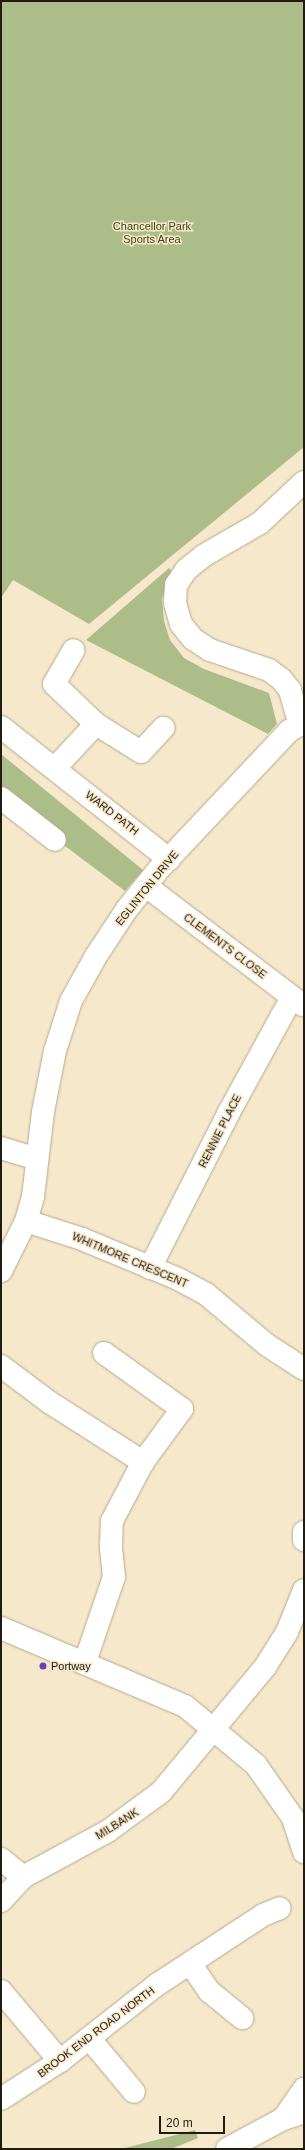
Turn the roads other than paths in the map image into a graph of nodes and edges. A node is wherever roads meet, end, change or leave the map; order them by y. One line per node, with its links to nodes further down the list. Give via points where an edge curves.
1 (304, 482): 3 (street, EGLINTON DRIVE, via 260,523 203,556 186,570 176,585 175,603 181,624 193,639 210,650 269,670 282,679 290,690)
2 (74, 650): 4 (street, via 54,684)
3 (302, 722): 10 (street, EGLINTON DRIVE)
4 (96, 724): 6 (street, via 141,752); 7 (street)
5 (1, 727): 7 (street, WARD PATH)
6 (163, 728)
7 (55, 768): 10 (street, WARD PATH)
8 (1, 798): 9 (street)
9 (55, 840)
10 (169, 859): 11 (street, EGLINTON DRIVE)
11 (146, 886): 12 (street, CLEMENTS CLOSE); 14 (street, EGLINTON DRIVE, via 127,909 96,956 71,1001 55,1051 42,1112)
12 (298, 1001): 16 (street, RENNIE PLACE, via 228,1114)
13 (1, 1148): 14 (street)
14 (36, 1159): 15 (street, EGLINTON DRIVE, via 33,1197)
15 (26, 1221): 16 (street, WHITMORE CRESCENT, via 82,1239); 17 (street, EGLINTON DRIVE)
16 (150, 1268): 20 (street, WHITMORE CRESCENT, via 206,1294 267,1345)
17 (1, 1271)
18 (104, 1353): 21 (street, via 182,1409)
19 (1, 1366): 21 (street, via 49,1402)
20 (304, 1369)
21 (143, 1462): 26 (street, via 112,1521 114,1577)
22 (304, 1532): 23 (street)
23 (304, 1540)
24 (304, 1590): 27 (street, via 287,1632 264,1667)
25 (1, 1628): 26 (street)
26 (85, 1662): 27 (street, via 185,1706)
27 (214, 1729): 28 (street, via 256,1765 293,1818); 30 (street, MILBANK, via 161,1792 142,1809 108,1831)
28 (304, 1852)
29 (1, 1859): 30 (street)
30 (23, 1877): 31 (street, MILBANK)
31 (1, 1901)
32 (280, 1908): 33 (street, BROOK END ROAD NORTH, via 263,1915)
33 (190, 1963): 35 (street, via 209,1991); 36 (street, BROOK END ROAD NORTH)
34 (1, 1991): 37 (street)
35 (242, 2018)
36 (88, 2038): 37 (street, BROOK END ROAD NORTH); 39 (street)
37 (60, 2061): 40 (street, BROOK END ROAD NORTH)
38 (304, 2089): 42 (street)
39 (134, 2092)
40 (1, 2099)
41 (304, 2112): 42 (street)
42 (283, 2119): 43 (street)
43 (227, 2149)

